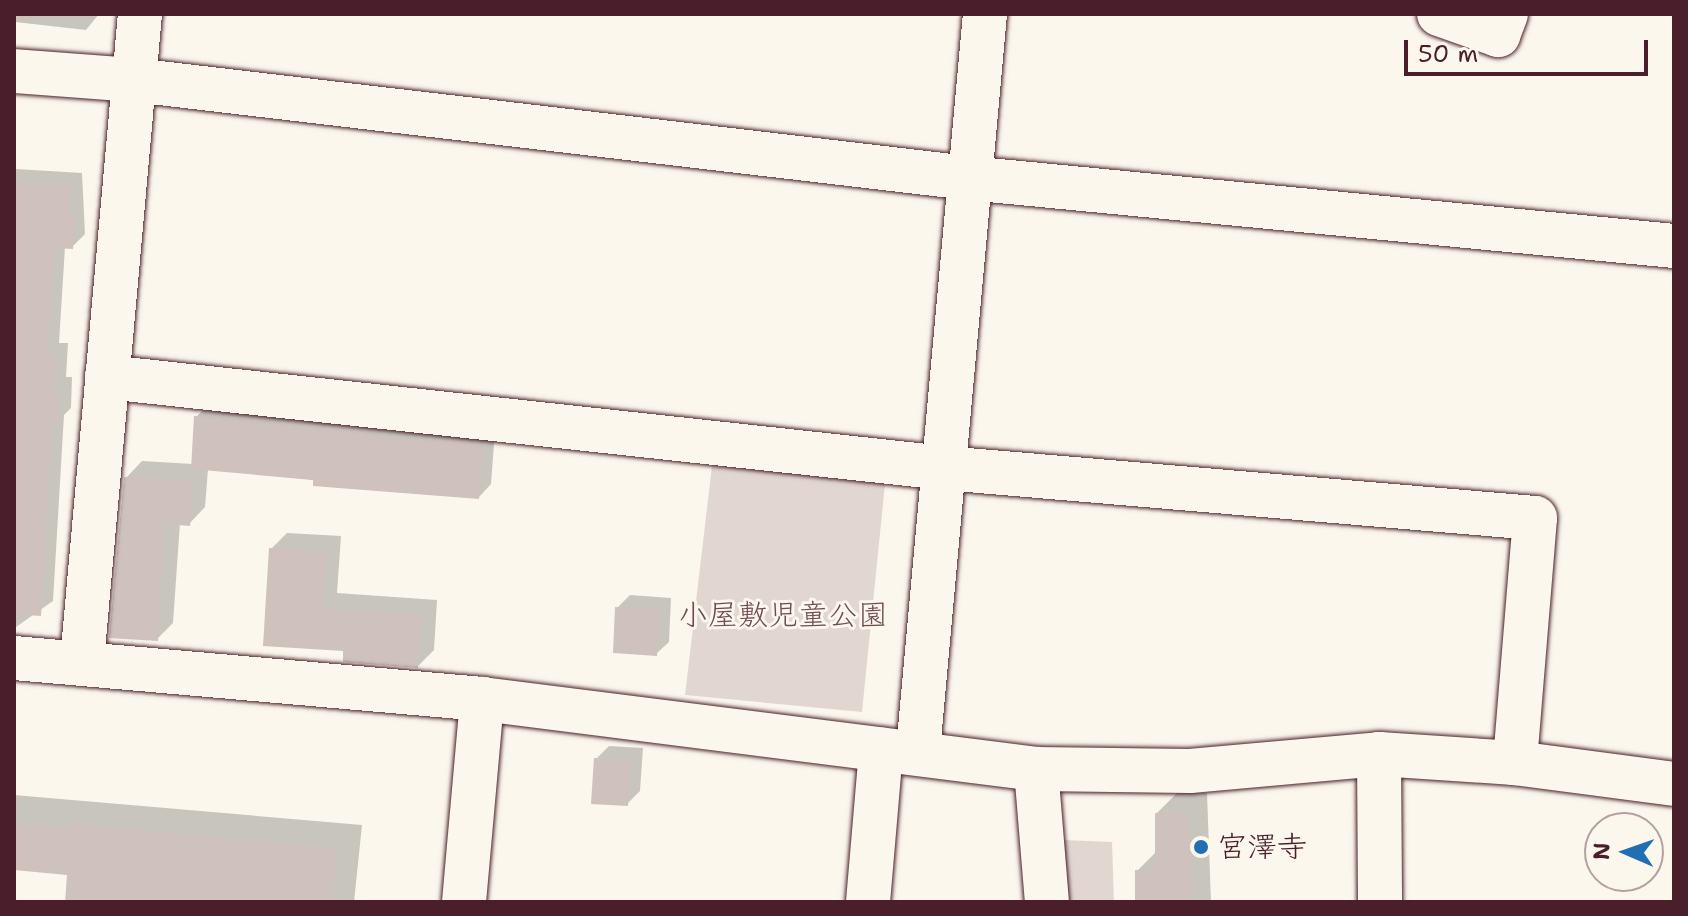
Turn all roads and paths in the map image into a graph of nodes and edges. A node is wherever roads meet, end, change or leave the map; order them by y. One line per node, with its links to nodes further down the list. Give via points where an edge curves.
1 (140, 14): 6 (street)
2 (985, 14): 7 (street)
3 (1439, 14): 4 (street, via 1498,35)
4 (1506, 14)
5 (14, 71): 6 (street)
6 (134, 80): 7 (street); 9 (street)
7 (968, 178): 8 (street); 10 (street)
8 (1674, 246)
9 (107, 377): 10 (street); 12 (street)
10 (944, 468): 14 (street); 16 (street, via 1535,518)
11 (14, 658): 12 (street)
12 (82, 661): 13 (street)
13 (482, 699): 14 (street); 19 (street)
14 (899, 751): 17 (street); 20 (street)
15 (1379, 754): 16 (street); 17 (street, via 1190,771); 22 (street)
16 (1515, 763): 18 (street)
17 (1036, 769): 21 (street)
18 (1674, 784)
19 (464, 902)
20 (868, 902)
21 (1047, 902)
22 (1380, 902)

